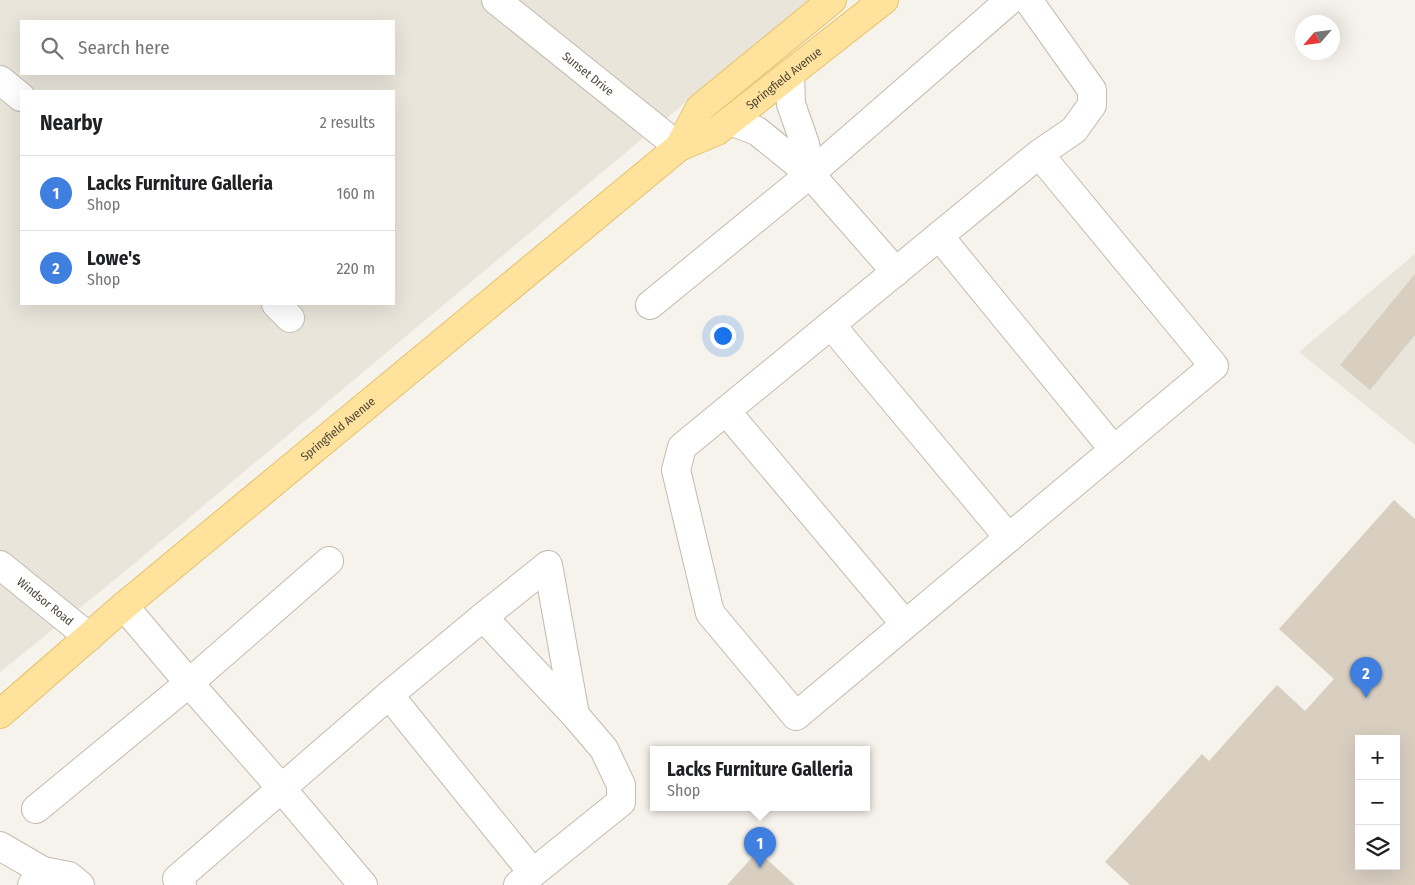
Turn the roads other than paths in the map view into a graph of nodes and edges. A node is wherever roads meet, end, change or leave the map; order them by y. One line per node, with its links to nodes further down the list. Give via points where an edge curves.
1 (496, 0): 10 (street, Sunset Drive)
2 (832, 0): 10 (main road, Springfield Avenue, via 700,108)
3 (884, 0): 6 (main road, Springfield Avenue)
4 (1010, 0): 12 (street)
5 (1028, 0): 11 (street, via 1092,90 1092,105 1074,130)
6 (790, 74): 9 (main road, Springfield Avenue); 12 (street, via 791,104)
7 (0, 80): 8 (street)
8 (20, 96)
9 (730, 121): 10 (main road, Springfield Avenue, via 717,131); 12 (street, via 758,131)
10 (679, 148): 22 (main road, Springfield Avenue)
11 (1039, 154): 13 (street); 18 (street, via 1214,366)
12 (810, 174): 14 (street); 15 (street)
13 (939, 236): 14 (street); 18 (street)
14 (896, 272): 16 (street)
15 (650, 305)
16 (831, 324): 17 (street); 19 (street)
17 (726, 411): 24 (street); 24 (street, via 682,447 676,470 710,613 796,716)
18 (1114, 450): 19 (street)
19 (1009, 538): 24 (street)
20 (329, 561): 26 (street)
21 (0, 564): 25 (street, Windsor Road)
22 (124, 606): 25 (main road, Springfield Avenue); 26 (street)
23 (483, 617): 27 (street); 29 (street); 29 (street, via 548,565)
24 (905, 624)
25 (90, 637): 28 (main road, Springfield Avenue)
26 (189, 683): 30 (street); 31 (street)
27 (389, 695): 30 (street); 34 (street)
28 (0, 714)
29 (575, 715): 34 (street, via 604,749 621,785 621,802)
30 (282, 789): 36 (street, via 176,879); 37 (street)
31 (36, 809)
32 (0, 846): 33 (street)
33 (38, 878): 35 (street, via 69,876)
34 (526, 879)
35 (80, 885)
36 (182, 885)
37 (363, 885)

